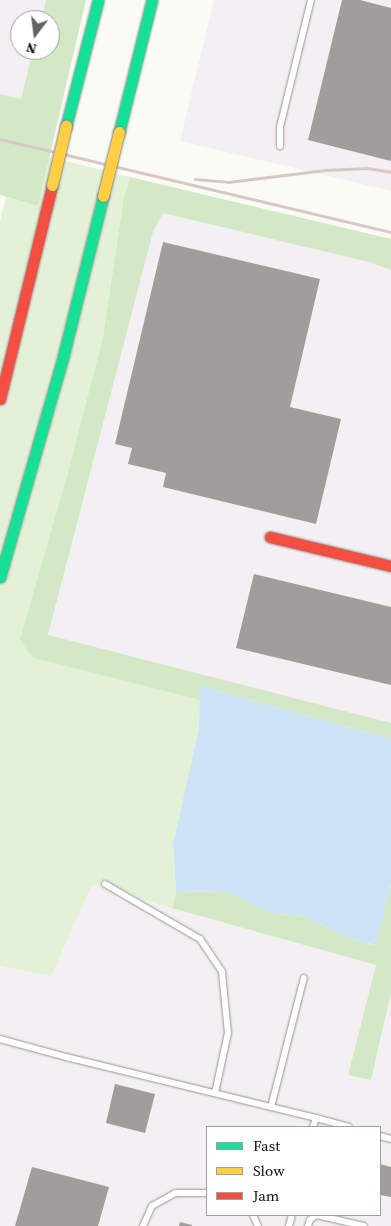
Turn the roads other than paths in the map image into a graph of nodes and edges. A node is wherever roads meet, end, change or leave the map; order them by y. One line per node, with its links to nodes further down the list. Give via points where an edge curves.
1 (98, 0): 5 (main road, bridge)
2 (152, 0): 8 (main road, bridge, via 63,357)
3 (311, 0): 4 (lane, via 280,127)
4 (280, 146)
5 (0, 399)
6 (270, 537): 7 (main road)
7 (391, 566)
8 (0, 577)
9 (105, 884): 12 (lane, via 200,939 222,972 228,1033)
10 (304, 978): 13 (lane)
11 (0, 1039): 12 (lane)
12 (215, 1093): 13 (lane)
13 (271, 1107): 14 (lane)
14 (316, 1118): 15 (lane); 16 (lane)
15 (313, 1126)
16 (345, 1126)
17 (206, 1193): 20 (lane, via 175,1193 152,1206)
18 (315, 1216): 21 (lane)
19 (320, 1216): 22 (lane)
20 (144, 1226)
21 (308, 1226)
22 (364, 1226)

